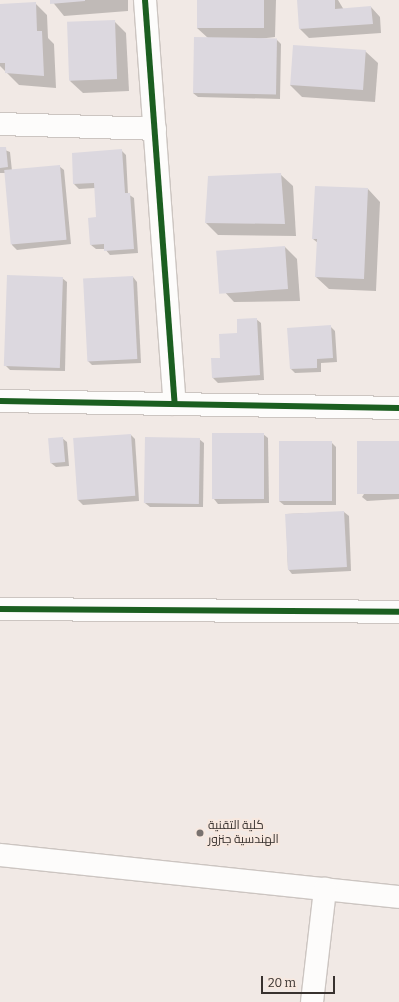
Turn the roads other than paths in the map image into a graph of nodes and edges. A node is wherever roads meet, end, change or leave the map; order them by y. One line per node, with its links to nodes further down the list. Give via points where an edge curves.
1 (145, 0): 3 (street)
2 (0, 124): 3 (street)
3 (155, 129): 5 (street)
4 (0, 400): 5 (street)
5 (175, 404): 6 (street)
6 (399, 408)
7 (0, 609): 8 (street)
8 (399, 612)
9 (0, 854): 10 (street)
10 (324, 889): 11 (street); 12 (street)
11 (399, 897)
12 (312, 1002)

